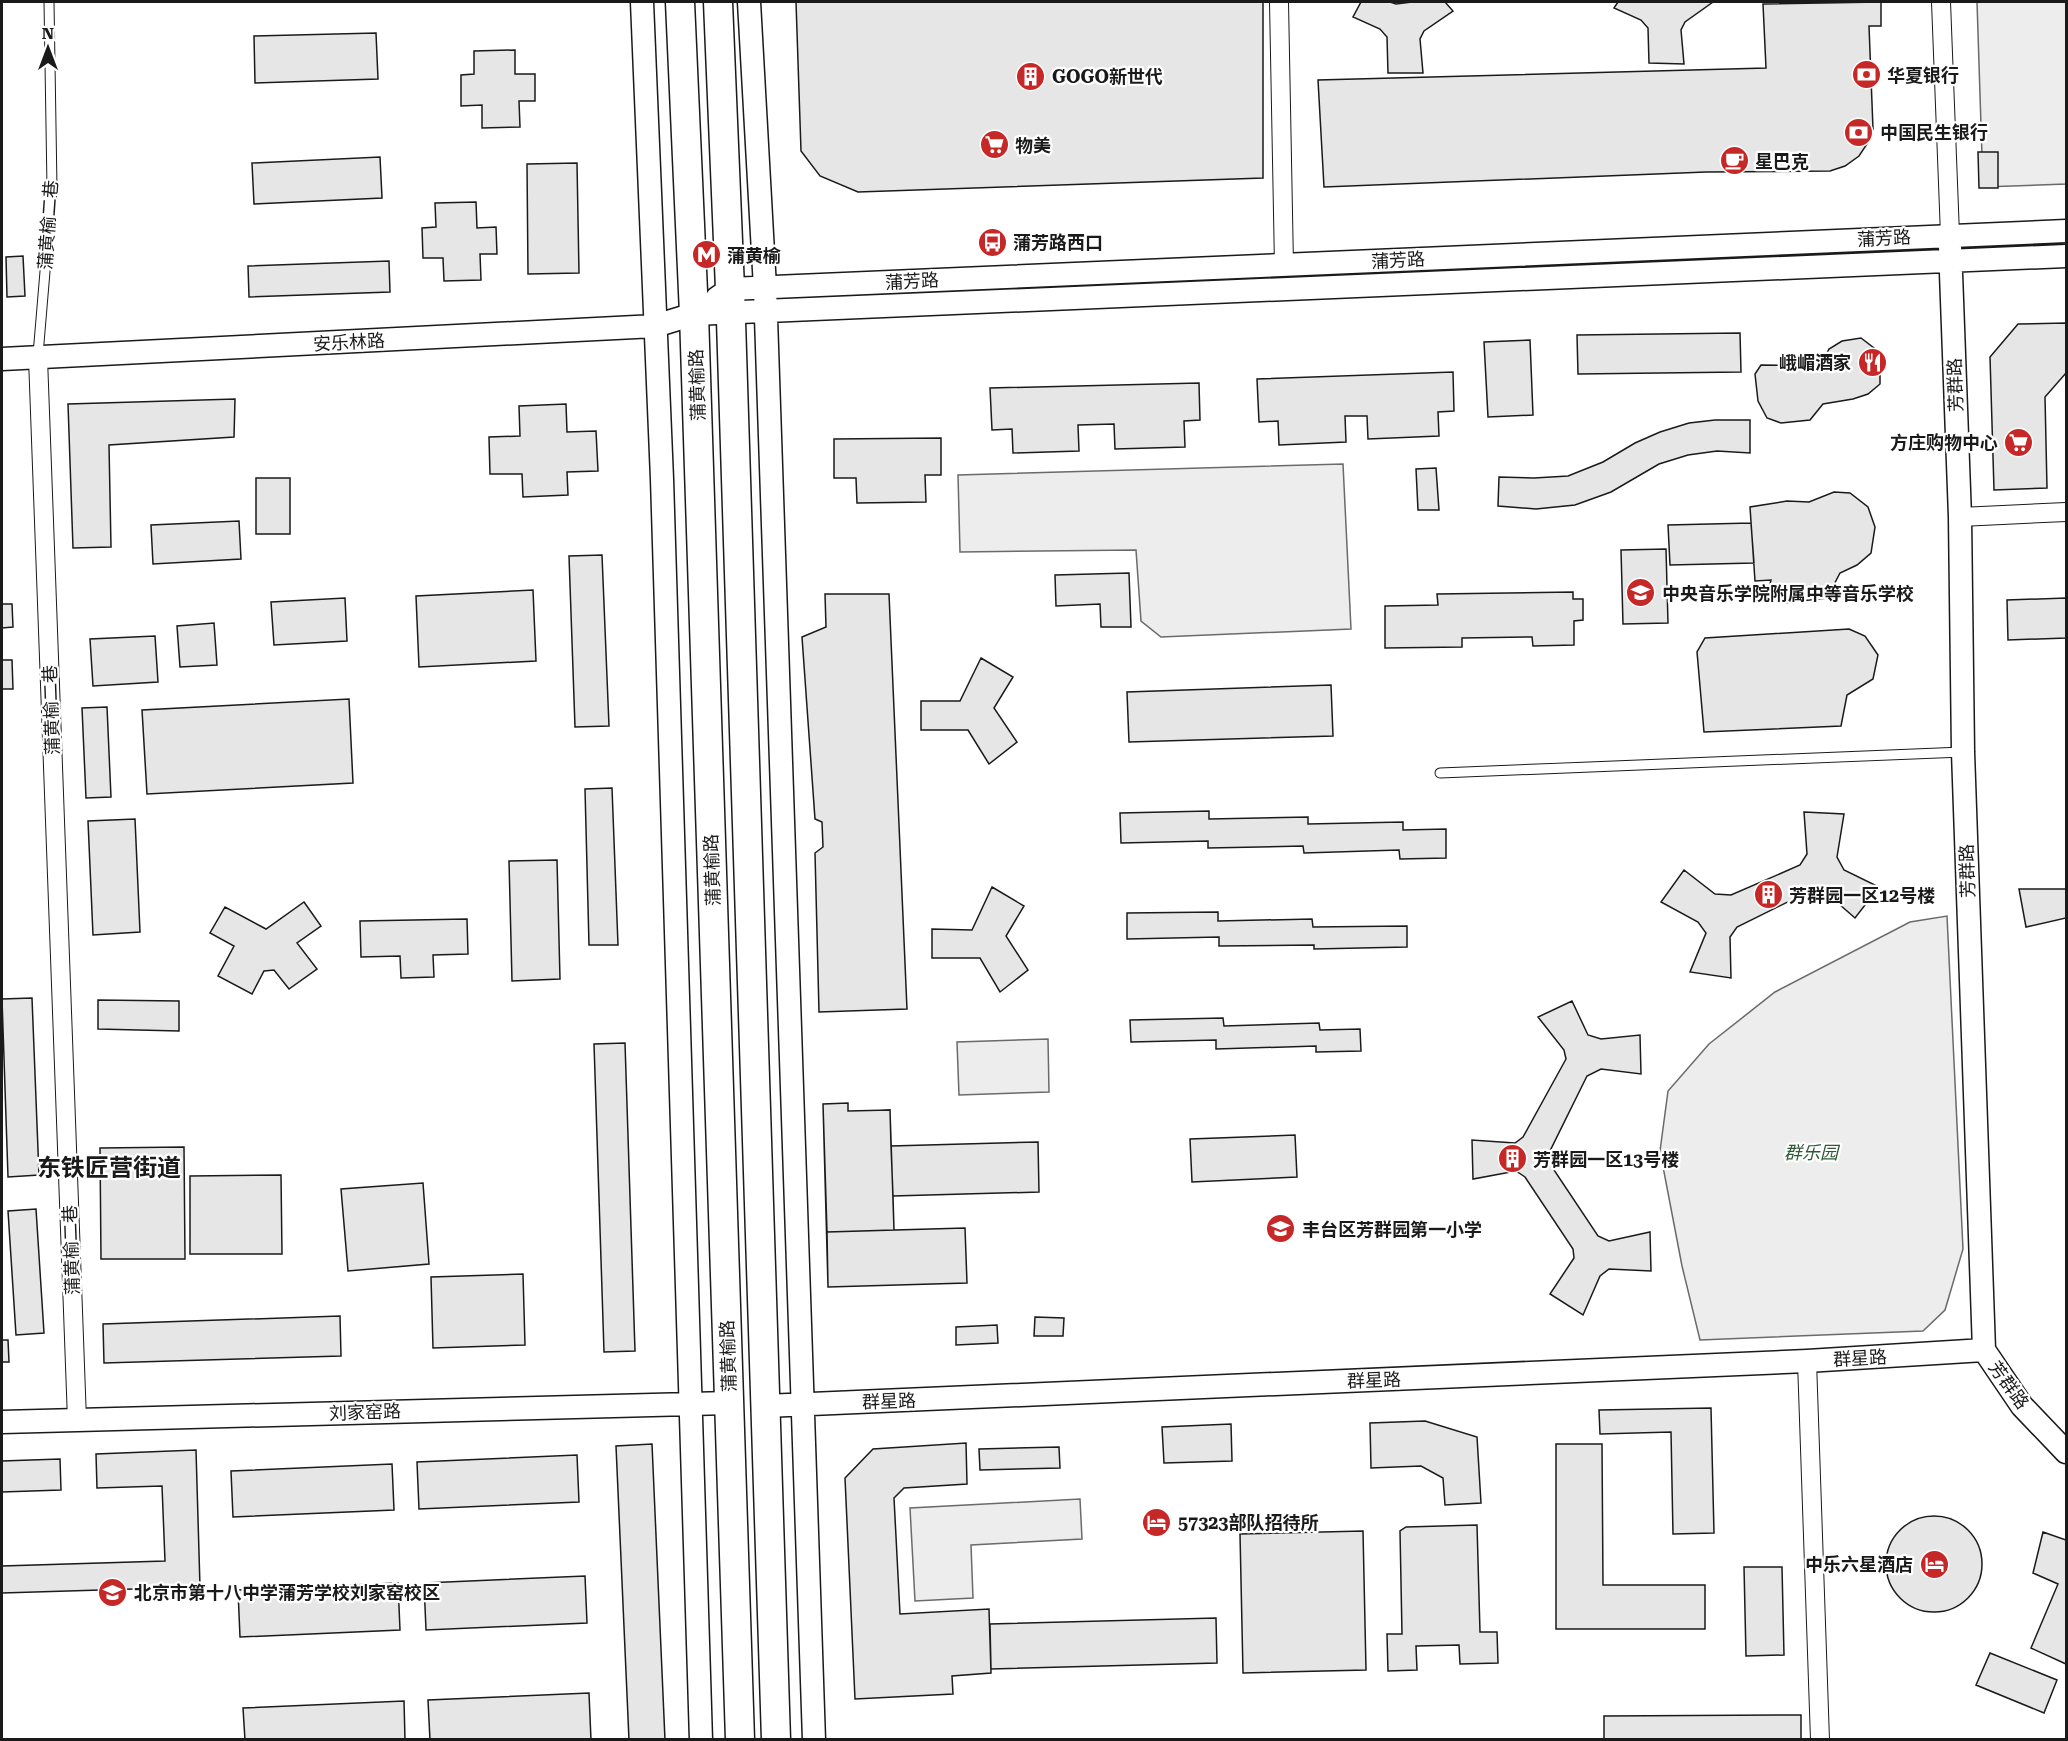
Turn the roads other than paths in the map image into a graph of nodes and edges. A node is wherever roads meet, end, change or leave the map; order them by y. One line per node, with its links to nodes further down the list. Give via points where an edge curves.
1 (49, 2): 18 (lane, 蒲黄榆二巷, via 52,188)
2 (642, 2): 17 (street)
3 (680, 2): 16 (main road, 蒲黄榆路)
4 (718, 2): 14 (main road, 蒲黄榆路)
5 (749, 2): 13 (street)
6 (1279, 2): 12 (street)
7 (1941, 2): 9 (street)
8 (2067, 231): 9 (street, 蒲芳路)
9 (1950, 235): 11 (street, 芳群路); 12 (street, 蒲芳路)
10 (2067, 256): 11 (street, 蒲芳路)
11 (1950, 260): 15 (street, 蒲芳路); 21 (street, 芳群路)
12 (1284, 265): 13 (street, 蒲芳路)
13 (765, 288): 14 (street, 蒲芳路); 15 (street)
14 (730, 301): 15 (street, 蒲芳路); 16 (street, 安乐林路); 29 (main road, 蒲黄榆路)
15 (766, 312): 28 (street)
16 (694, 314): 17 (street, 安乐林路); 26 (main road, 蒲黄榆路)
17 (655, 326): 18 (street, 安乐林路); 27 (street)
18 (38, 358): 19 (street, 安乐林路); 30 (street, 蒲黄榆二巷)
19 (2, 359)
20 (2067, 512): 21 (street)
21 (1960, 517): 22 (street, 芳群路)
22 (1963, 752): 23 (lane); 24 (street, 芳群路)
23 (1440, 773)
24 (1984, 1350): 25 (street, 群星路); 32 (street, 芳群路, via 2022,1406)
25 (1807, 1361): 28 (street, 群星路); 37 (street)
26 (729, 1403): 27 (street, 刘家窑路); 34 (main road, 蒲黄榆路)
27 (689, 1404): 30 (street, 刘家窑路); 33 (street)
28 (803, 1404): 29 (street, 群星路); 36 (street)
29 (765, 1406): 35 (main road, 蒲黄榆路)
30 (77, 1420): 31 (street, 刘家窑路)
31 (2, 1422)
32 (2067, 1452)
33 (701, 1740)
34 (740, 1740)
35 (776, 1740)
36 (814, 1740)
37 (1820, 1740)

